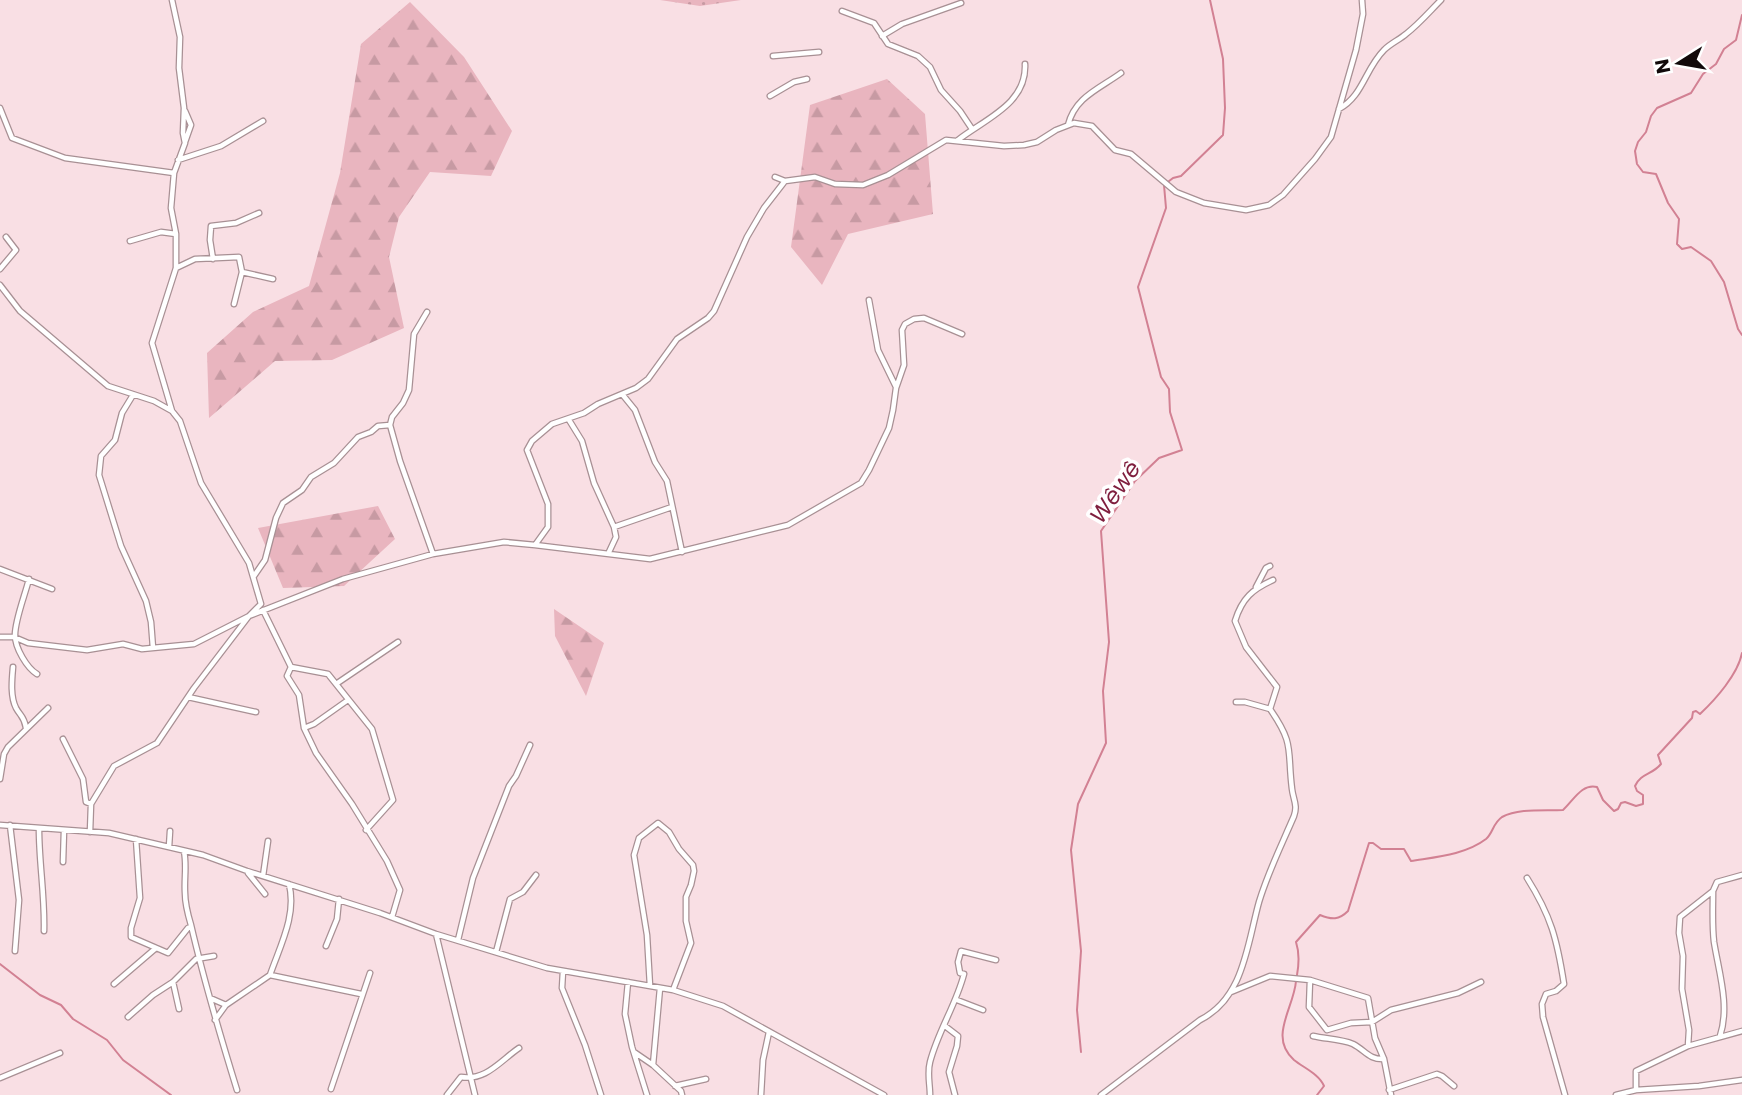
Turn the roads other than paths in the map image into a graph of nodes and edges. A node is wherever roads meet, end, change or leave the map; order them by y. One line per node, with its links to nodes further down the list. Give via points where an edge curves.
1 (172, 0): 19 (street, via 180,37 184,108 184,143)
2 (1362, 0): 14 (street, via 1356,50)
3 (1441, 0): 14 (street, via 1406,35 1385,48 1372,63 1358,94)
4 (961, 4): 6 (street, via 902,24)
5 (842, 11): 6 (street, via 874,23)
6 (882, 36): 17 (street, via 930,67 941,90)
7 (819, 52): 8 (street)
8 (773, 56)
9 (1025, 64): 17 (street, via 1026,74 1015,97 996,116)
10 (1121, 73): 16 (street, via 1083,96)
11 (807, 79): 12 (street)
12 (770, 96)
13 (0, 108): 20 (street, via 12,138 24,143 65,158)
14 (1339, 109): 16 (street, via 1331,136 1283,195 1269,205 1246,210 1204,203 1176,192 1131,154 1115,150 1093,126)
15 (263, 121): 19 (street, via 221,146)
16 (1068, 126): 18 (street, via 1024,145)
17 (972, 129): 18 (street)
18 (957, 140): 22 (street, via 939,143 888,176 863,185 835,184 815,177)
19 (178, 160): 20 (street)
20 (174, 173): 24 (street)
21 (775, 177): 22 (street)
22 (785, 181): 39 (street, via 747,237 714,311 677,339 648,379)
23 (259, 213): 27 (street, via 236,223 211,226)
24 (176, 234): 26 (street, via 161,232); 28 (street)
25 (6, 237): 29 (street, via 16,250)
26 (130, 241)
27 (213, 258): 28 (street); 30 (street, via 239,257)
28 (176, 268): 38 (street, via 152,343)
29 (0, 269)
30 (242, 272): 31 (street); 34 (street)
31 (274, 279)
32 (0, 285): 40 (street, via 20,311 108,386)
33 (869, 300): 37 (street, via 878,351)
34 (234, 304)
35 (427, 312): 44 (street, via 414,334 409,390)
36 (962, 334): 37 (street, via 924,318 908,321 902,330 904,365)
37 (896, 388): 49 (street, via 889,428 861,483 788,525)
38 (166, 389): 41 (street); 42 (street)
39 (622, 394): 43 (street); 45 (street, via 635,410 667,481)
40 (133, 396): 41 (street); 64 (street, via 114,440 101,456 99,475 121,547 146,601)
41 (154, 401): 42 (street)
42 (172, 411): 53 (street, via 180,421 201,483)
43 (569, 419): 46 (street, via 582,441); 47 (street, via 545,429 527,450 548,504 548,527)
44 (390, 425): 50 (street); 53 (street, via 358,437 334,463 283,503 265,560)
45 (672, 507): 46 (street); 49 (street)
46 (614, 527): 48 (street, via 616,537)
47 (535, 545): 48 (street); 50 (street, via 504,542)
48 (609, 552): 49 (street, via 650,559)
49 (682, 552)
50 (433, 554): 59 (street, via 343,579)
51 (1270, 566): 56 (street)
52 (0, 569): 54 (street)
53 (254, 576): 58 (street)
54 (29, 579): 57 (street); 62 (street)
55 (1273, 580): 56 (street)
56 (1256, 588): 73 (street, via 1240,606 1235,621 1246,647 1277,687)
57 (52, 589)
58 (261, 604): 59 (street); 60 (street)
59 (263, 612): 60 (street); 66 (street)
60 (248, 616): 64 (street, via 194,644); 69 (street)
61 (0, 637): 62 (street)
62 (15, 637): 64 (street, via 28,643 88,650 123,644); 67 (street, via 25,661)
63 (398, 642): 68 (street)
64 (153, 648)
65 (13, 667): 76 (street, via 13,696)
66 (291, 667): 68 (street, via 328,674); 75 (street, via 287,676 299,695)
67 (37, 674)
68 (336, 684): 70 (street)
69 (188, 697): 74 (street); 81 (street, via 157,743 114,766)
70 (348, 699): 75 (street); 86 (street, via 372,729 393,800)
71 (1236, 702): 73 (street)
72 (48, 708): 76 (street)
73 (1270, 709): 126 (street, via 1290,746 1297,808 1271,869)
74 (256, 712)
75 (303, 728): 86 (street)
76 (27, 729): 79 (street)
77 (63, 739): 81 (street, via 83,779 86,802)
78 (530, 745): 107 (street, via 473,878)
79 (2, 755): 80 (street)
80 (0, 779)
81 (91, 804): 88 (street)
82 (0, 825): 83 (street)
83 (10, 825): 84 (street); 110 (street, via 19,900)
84 (39, 829): 85 (street); 105 (street)
85 (64, 830): 88 (street); 93 (street)
86 (366, 830): 103 (street, via 400,890)
87 (170, 831): 91 (street)
88 (90, 832): 89 (street)
89 (136, 839): 91 (street); 109 (street, via 139,898 131,937)
90 (268, 841): 97 (street)
91 (169, 847): 92 (street)
92 (184, 850): 94 (street); 104 (street)
93 (63, 862)
94 (247, 871): 97 (street); 101 (street)
95 (536, 875): 111 (street, via 523,892 510,899)
96 (1742, 875): 100 (street, via 1717,882)
97 (263, 876): 99 (street)
98 (1527, 878): 167 (street, via 1558,943 1564,984 1546,993 1542,1004)
99 (289, 884): 102 (street); 117 (street, via 293,899 290,918)
100 (1713, 891): 140 (street, via 1714,938 1726,1009); 141 (street, via 1680,917)
101 (265, 894)
102 (339, 899): 103 (street); 108 (street)
103 (392, 918): 106 (street)
104 (191, 927): 109 (street, via 169,953); 113 (street)
105 (44, 931)
106 (436, 934): 107 (street); 150 (street)
107 (458, 940): 111 (street)
108 (326, 946)
109 (156, 948): 122 (street)
110 (15, 951)
111 (496, 952): 115 (street)
112 (214, 956): 113 (street)
113 (199, 957): 119 (street); 128 (street)
114 (996, 960): 129 (street, via 961,951 958,966 964,974)
115 (563, 971): 120 (street); 159 (street, via 562,988)
116 (370, 973): 127 (street)
117 (270, 975): 127 (street); 130 (street)
118 (1310, 980): 126 (street, via 1270,976); 135 (street, via 1368,998); 135 (street, via 1309,1007 1328,1030)
119 (173, 982): 131 (street); 133 (street)
120 (628, 982): 123 (street); 143 (street, via 625,1014)
121 (1481, 982): 135 (street, via 1458,993 1391,1010)
122 (114, 984)
123 (650, 986): 124 (street); 125 (street, via 634,855 639,838 658,823 694,871 686,897 691,943)
124 (660, 988): 125 (street); 146 (street)
125 (674, 990): 138 (street, via 723,1006)
126 (1231, 992): 166 (street, via 1211,1014)
127 (361, 993): 153 (street)
128 (210, 998): 130 (street); 134 (street)
129 (957, 1000): 132 (street); 136 (street)
130 (226, 1005): 134 (street)
131 (179, 1009)
132 (983, 1010)
133 (128, 1017)
134 (215, 1020): 154 (street)
135 (1372, 1022): 145 (street)
136 (945, 1026): 164 (street, via 929,1063); 165 (street, via 958,1036 949,1072)
137 (1742, 1031): 140 (street)
138 (768, 1032): 162 (street); 163 (street)
139 (1313, 1036): 145 (street, via 1342,1040 1372,1058)
140 (1720, 1037): 141 (street)
141 (1688, 1046): 155 (street, via 1636,1071)
142 (519, 1048): 150 (street, via 486,1075)
143 (634, 1052): 146 (street); 160 (street)
144 (60, 1053): 147 (street)
145 (1384, 1059): 156 (street)
146 (653, 1065): 151 (street)
147 (0, 1078)
148 (706, 1079): 151 (street)
149 (1742, 1080): 155 (street)
150 (470, 1081): 157 (street, via 461,1077); 158 (street)
151 (674, 1086): 161 (street)
152 (1454, 1086): 156 (street, via 1437,1074)
153 (331, 1089)
154 (237, 1090)
155 (1636, 1090): 168 (street)
156 (1390, 1092)
157 (447, 1095)
158 (475, 1095)
159 (601, 1095)
160 (646, 1095)
161 (682, 1095)
162 (761, 1095)
163 (884, 1095)
164 (930, 1095)
165 (954, 1095)
166 (1101, 1095)
167 (1565, 1095)
168 (1616, 1095)

